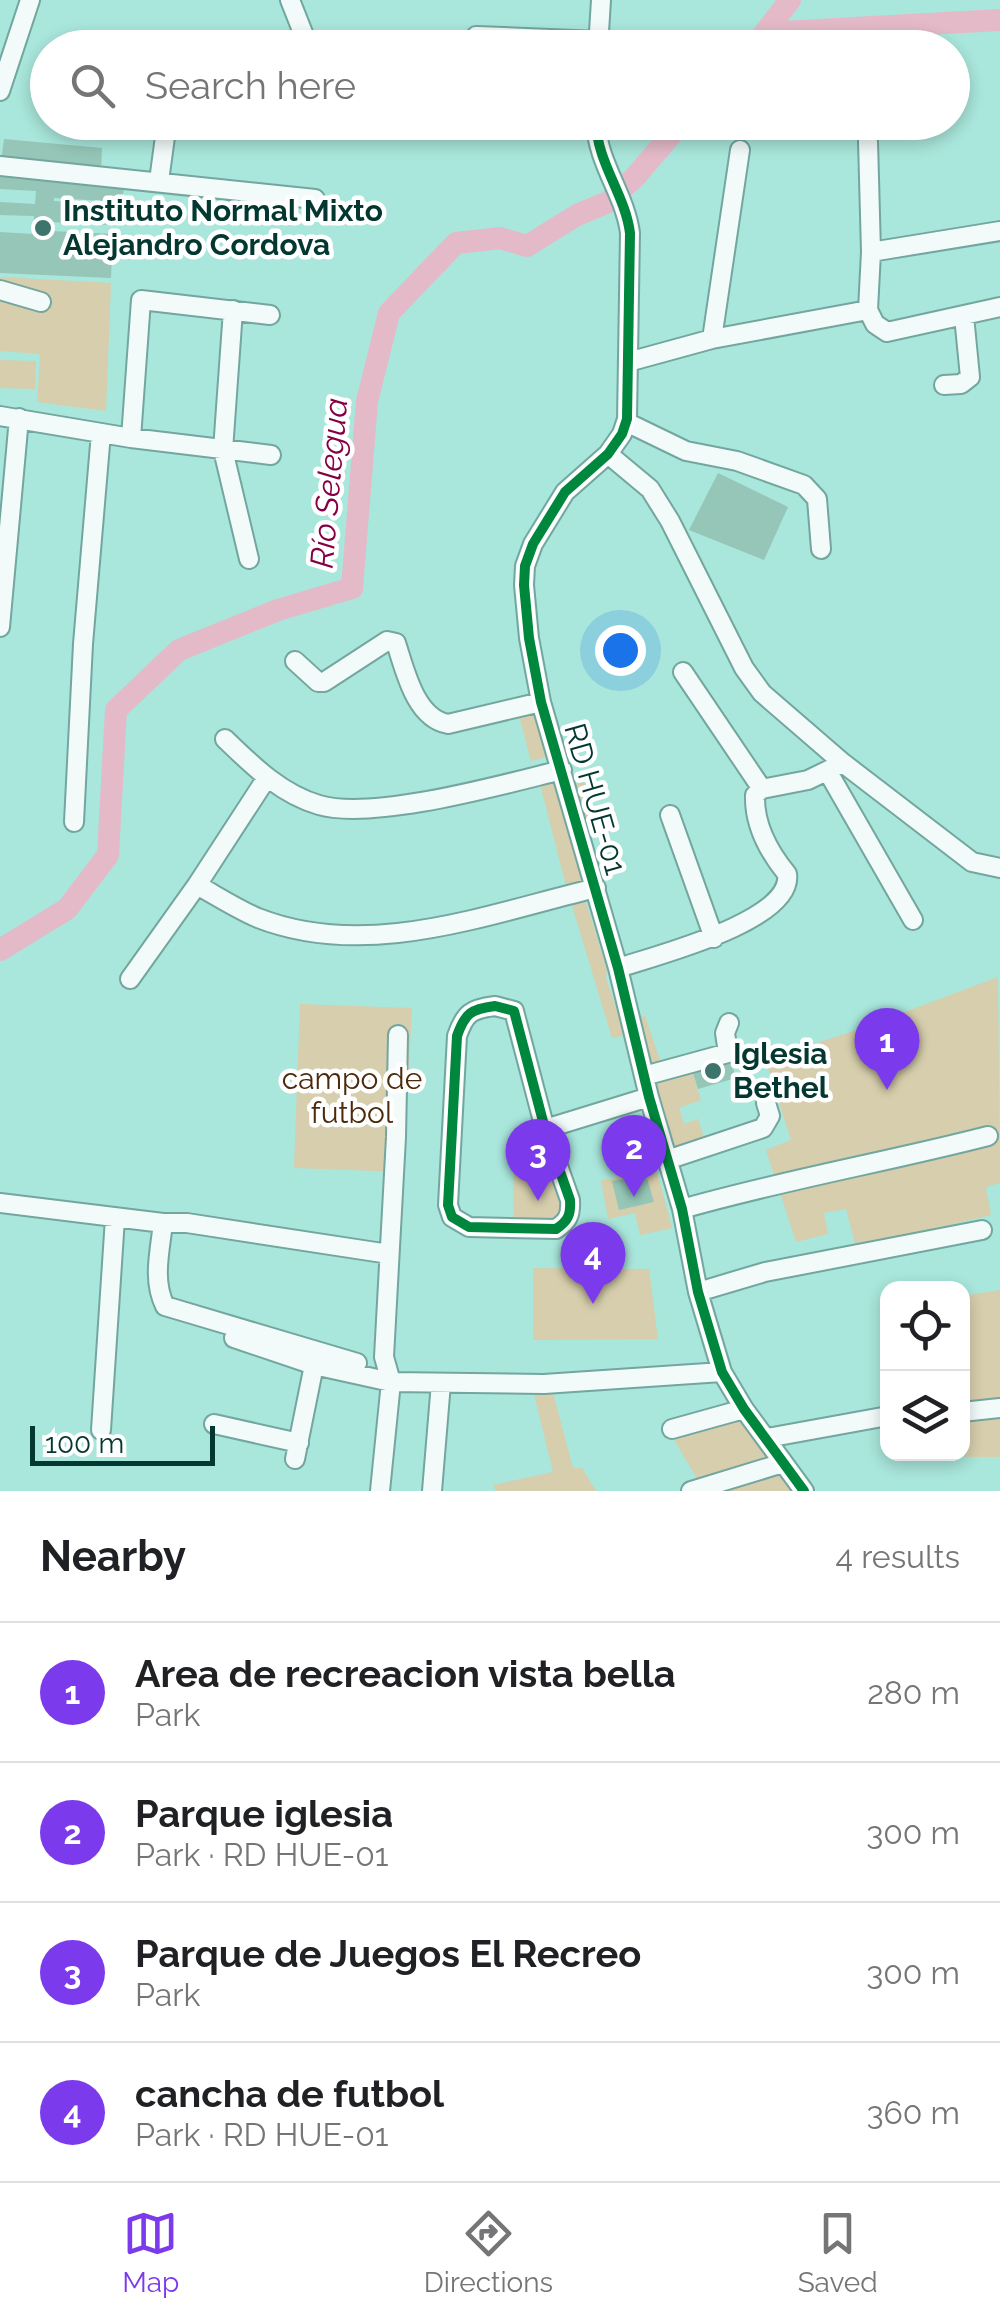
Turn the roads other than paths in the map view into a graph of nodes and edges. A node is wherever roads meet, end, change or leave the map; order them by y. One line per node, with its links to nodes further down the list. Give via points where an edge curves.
1 (30, 0): 6 (street)
2 (290, 0): 4 (street)
3 (600, 0): 5 (street)
4 (302, 30)
5 (599, 30)
6 (0, 92)
7 (164, 140): 12 (street)
8 (598, 140): 24 (street, RD HUE-01, via 630,233)
9 (868, 140): 15 (street)
10 (740, 150): 23 (street)
11 (0, 166): 12 (street)
12 (158, 181): 13 (street)
13 (316, 198)
14 (1000, 230): 15 (street)
15 (871, 252): 20 (street)
16 (0, 290): 17 (street)
17 (41, 302)
18 (1000, 307): 22 (street)
19 (233, 310): 21 (street); 29 (street, via 141,300); 30 (street)
20 (868, 310): 22 (street, via 887,332); 23 (street)
21 (270, 315)
22 (964, 316): 25 (street, via 970,377)
23 (712, 339): 24 (street)
24 (628, 362): 27 (street, RD HUE-01)
25 (944, 385)
26 (10, 417): 28 (street); 35 (street)
27 (626, 422): 31 (street, RD HUE-01); 33 (street, via 686,452 737,461 804,485 818,499)
28 (101, 433): 29 (street); 45 (street)
29 (130, 438): 30 (street)
30 (223, 450): 32 (street); 34 (street)
31 (608, 454): 38 (street, RD HUE-01, via 565,492 526,566); 40 (street, via 650,489 762,693)
32 (271, 455)
33 (821, 549)
34 (249, 559)
35 (0, 627)
36 (295, 661): 38 (street, via 324,682 392,640 436,722)
37 (683, 672): 43 (street)
38 (540, 702): 41 (street, RD HUE-01)
39 (226, 739): 42 (street)
40 (836, 768): 43 (street); 46 (street, via 972,862); 49 (street)
41 (562, 770): 42 (street, via 369,810 320,806); 48 (street, RD HUE-01)
42 (266, 779): 47 (street)
43 (762, 788): 50 (street, via 755,806 770,854 787,874 786,890)
44 (670, 814): 50 (street)
45 (74, 822)
46 (1000, 868)
47 (197, 885): 48 (street, via 258,918 323,935 398,935); 52 (street)
48 (596, 888): 51 (street, RD HUE-01)
49 (913, 920)
50 (714, 938): 51 (street)
51 (618, 968): 55 (street, RD HUE-01)
52 (130, 978)
53 (729, 1023): 55 (street, via 728,1053)
54 (398, 1035): 66 (street)
55 (644, 1076): 56 (street, RD HUE-01)
56 (649, 1097): 58 (street); 60 (street, RD HUE-01)
57 (766, 1102): 60 (street, via 770,1116 763,1128)
58 (545, 1129): 58 (street, via 514,1011 473,1008 457,1036 452,1217 469,1226 556,1229 566,1222 570,1200)
59 (988, 1136): 62 (street)
60 (670, 1159): 62 (street, RD HUE-01)
61 (0, 1203): 63 (street)
62 (682, 1209): 67 (street, RD HUE-01)
63 (115, 1218): 64 (street); 78 (street)
64 (163, 1223): 66 (street); 71 (street, via 157,1277 165,1306)
65 (982, 1230): 67 (street, via 765,1272)
66 (389, 1254): 71 (street)
67 (698, 1292): 70 (street, RD HUE-01)
68 (234, 1338): 69 (street)
69 (314, 1365): 71 (street); 77 (street, via 297,1451)
70 (722, 1372): 72 (street, via 544,1384); 74 (street, RD HUE-01)
71 (388, 1377): 72 (street); 82 (street)
72 (441, 1382): 83 (street)
73 (1000, 1408): 75 (street)
74 (744, 1409): 79 (street); 80 (street, RD HUE-01)
75 (970, 1411)
76 (880, 1417): 80 (street)
77 (214, 1424)
78 (101, 1430)
79 (672, 1430)
80 (767, 1438): 81 (street, RD HUE-01)
81 (784, 1463): 84 (street); 85 (street, RD HUE-01)
82 (380, 1491)
83 (432, 1491)
84 (692, 1491)
85 (804, 1491)

